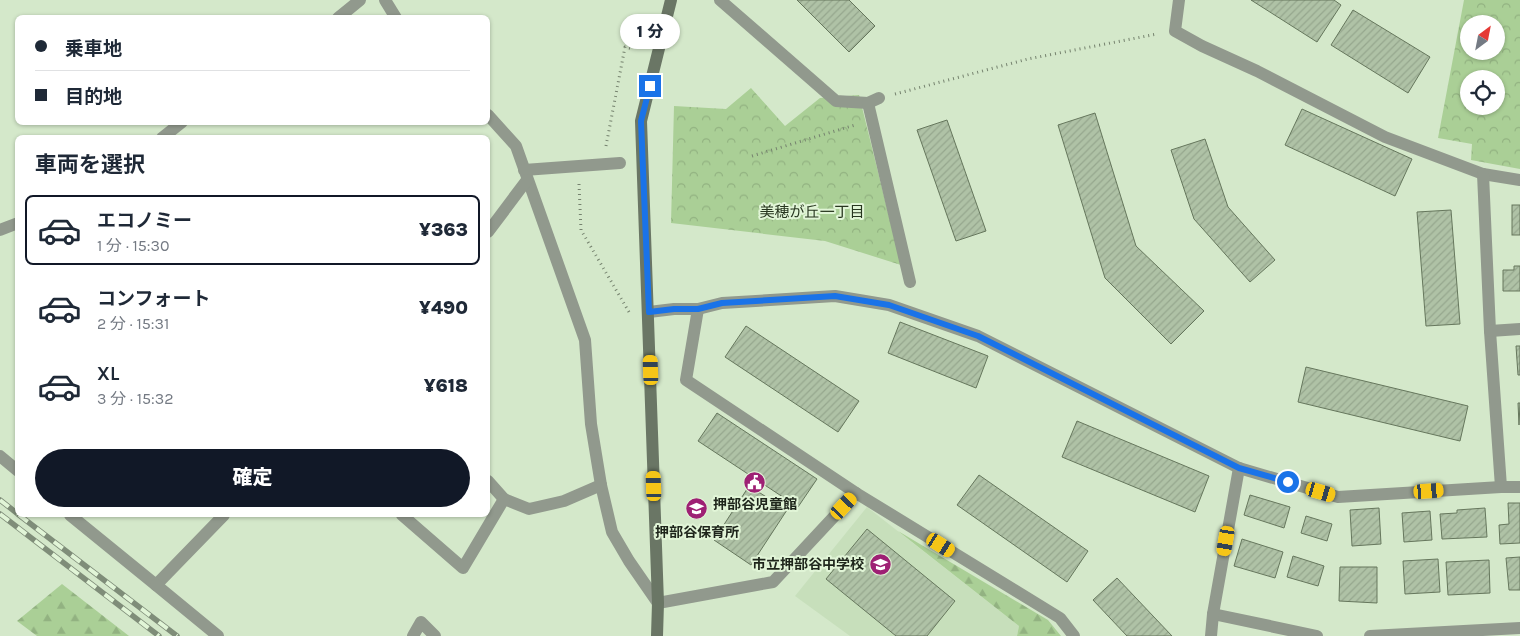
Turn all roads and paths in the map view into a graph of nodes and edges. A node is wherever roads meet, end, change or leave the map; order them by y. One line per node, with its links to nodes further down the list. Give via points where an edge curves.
1 (360, 0): 6 (street)
2 (385, 0): 7 (street)
3 (670, 0): 27 (street, via 641,121)
4 (720, 0): 10 (street, via 836,102)
5 (1179, 0): 8 (street)
6 (342, 15)
7 (394, 15)
8 (1175, 31): 10 (path, via 1028,59); 19 (street, via 1385,137)
9 (632, 49): 17 (path, via 625,47)
10 (874, 101): 12 (street)
11 (490, 117): 20 (street, via 516,146)
12 (872, 120): 15 (path); 25 (street)
13 (178, 125): 14 (street)
14 (166, 135)
15 (752, 156)
16 (620, 163): 17 (street)
17 (603, 164): 18 (street)
18 (579, 166): 20 (street); 28 (path, via 581,230)
19 (1483, 174): 21 (street); 30 (street)
20 (526, 175): 23 (street); 35 (street, via 585,340 591,424)
21 (1520, 180)
22 (15, 224): 24 (street)
23 (490, 229)
24 (0, 230)
25 (910, 282)
26 (698, 309): 27 (street); 33 (street, via 722,303 835,296 889,305 978,336); 38 (street, via 686,380)
27 (649, 312): 44 (street)
28 (633, 319)
29 (1520, 329): 30 (street)
30 (1490, 331): 36 (street)
31 (0, 456): 32 (street)
32 (15, 468)
33 (1239, 468): 36 (street, via 1338,497); 45 (street)
34 (490, 483): 39 (street)
35 (601, 485): 39 (street, via 564,501 530,509); 44 (street, via 612,532)
36 (1502, 487): 37 (street)
37 (1520, 487)
38 (856, 493): 44 (street, via 773,582); 51 (street, via 1060,618)
39 (504, 499): 42 (street, via 463,568)
40 (72, 517): 43 (street)
41 (222, 517): 43 (street)
42 (404, 517)
43 (156, 585): 47 (street)
44 (658, 603): 50 (street)
45 (1213, 614): 52 (street); 53 (street)
46 (1520, 628): 54 (street)
47 (218, 636)
48 (413, 636): 49 (street, via 421,622)
49 (435, 636)
50 (657, 636)
51 (1074, 636)
52 (1211, 636)
53 (1317, 636)
54 (1370, 636)

